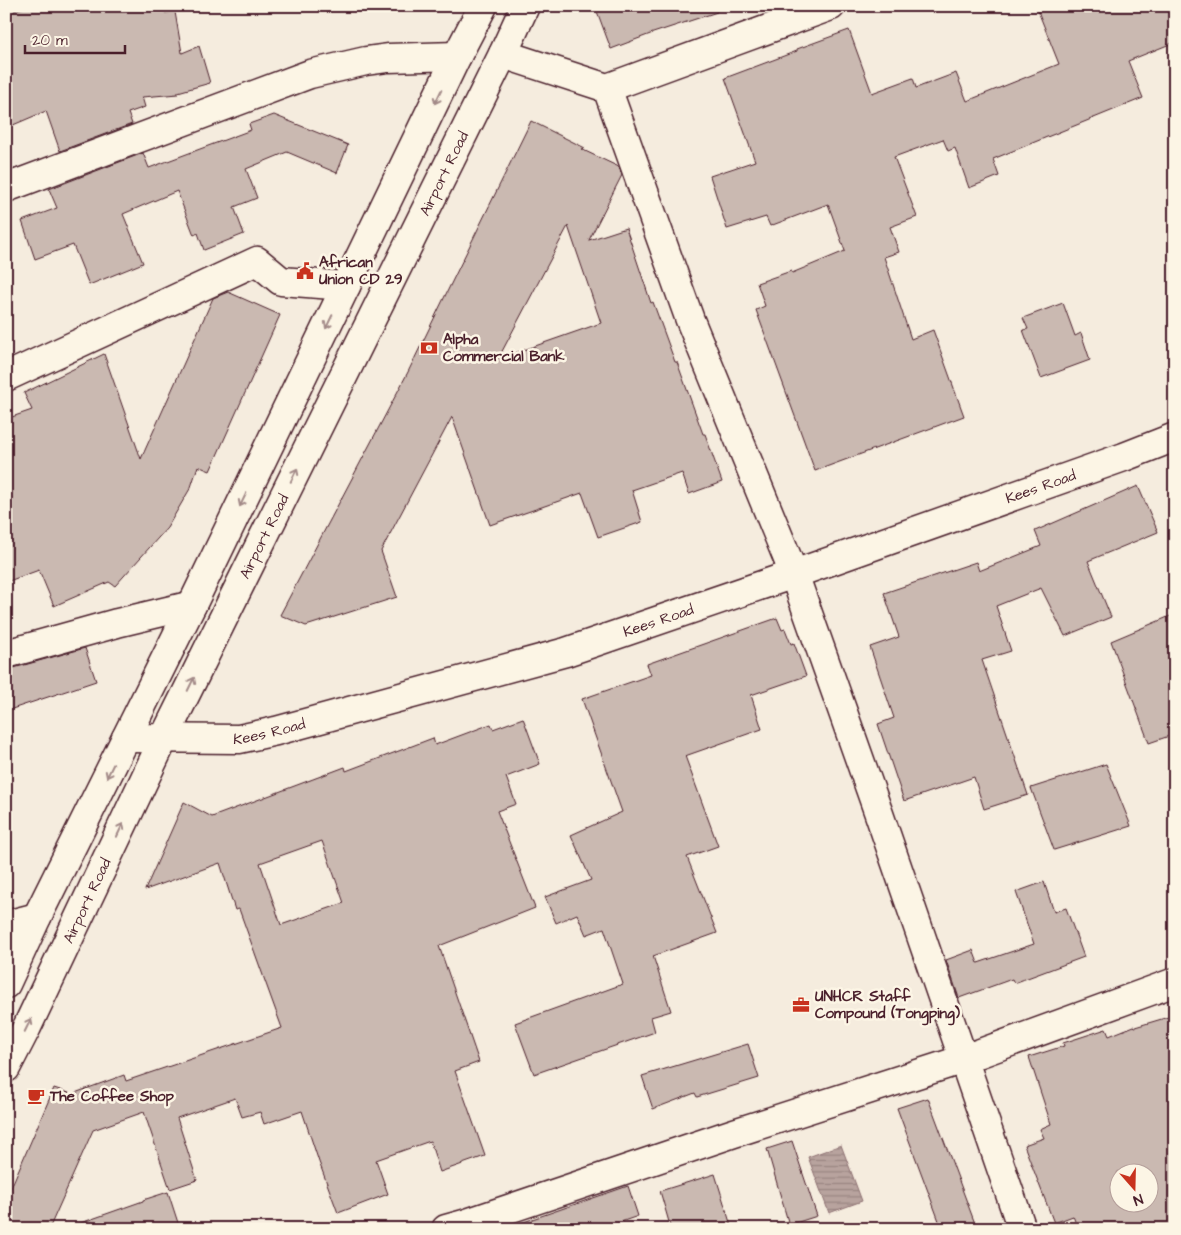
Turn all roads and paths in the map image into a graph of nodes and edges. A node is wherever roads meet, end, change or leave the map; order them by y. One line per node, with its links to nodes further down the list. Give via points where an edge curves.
1 (483, 6): 5 (street)
2 (525, 6): 4 (street, Airport Road)
3 (831, 6): 6 (street)
4 (503, 54): 6 (street); 15 (street, Airport Road, one-way to 4)
5 (458, 56): 7 (street, via 388,58 310,74); 8 (street, one-way to 8)
6 (607, 88): 11 (street, via 690,320)
7 (6, 188)
8 (346, 286): 9 (street, via 281,281 257,261); 12 (street, one-way to 12)
9 (6, 377)
10 (1175, 437): 11 (street, Kees Road)
11 (794, 574): 15 (street, Kees Road, via 566,652 276,731 239,739); 20 (street)
12 (192, 605): 13 (street); 14 (street)
13 (6, 654)
14 (126, 738): 15 (street, Kees Road); 16 (street, one-way to 16)
15 (164, 738): 21 (street, Airport Road, one-way to 15)
16 (37, 917): 17 (street); 19 (street)
17 (6, 925)
18 (1175, 982): 20 (street)
19 (6, 984)
20 (964, 1059): 22 (street); 23 (street)
21 (6, 1068)
22 (458, 1227)
23 (1022, 1229)

